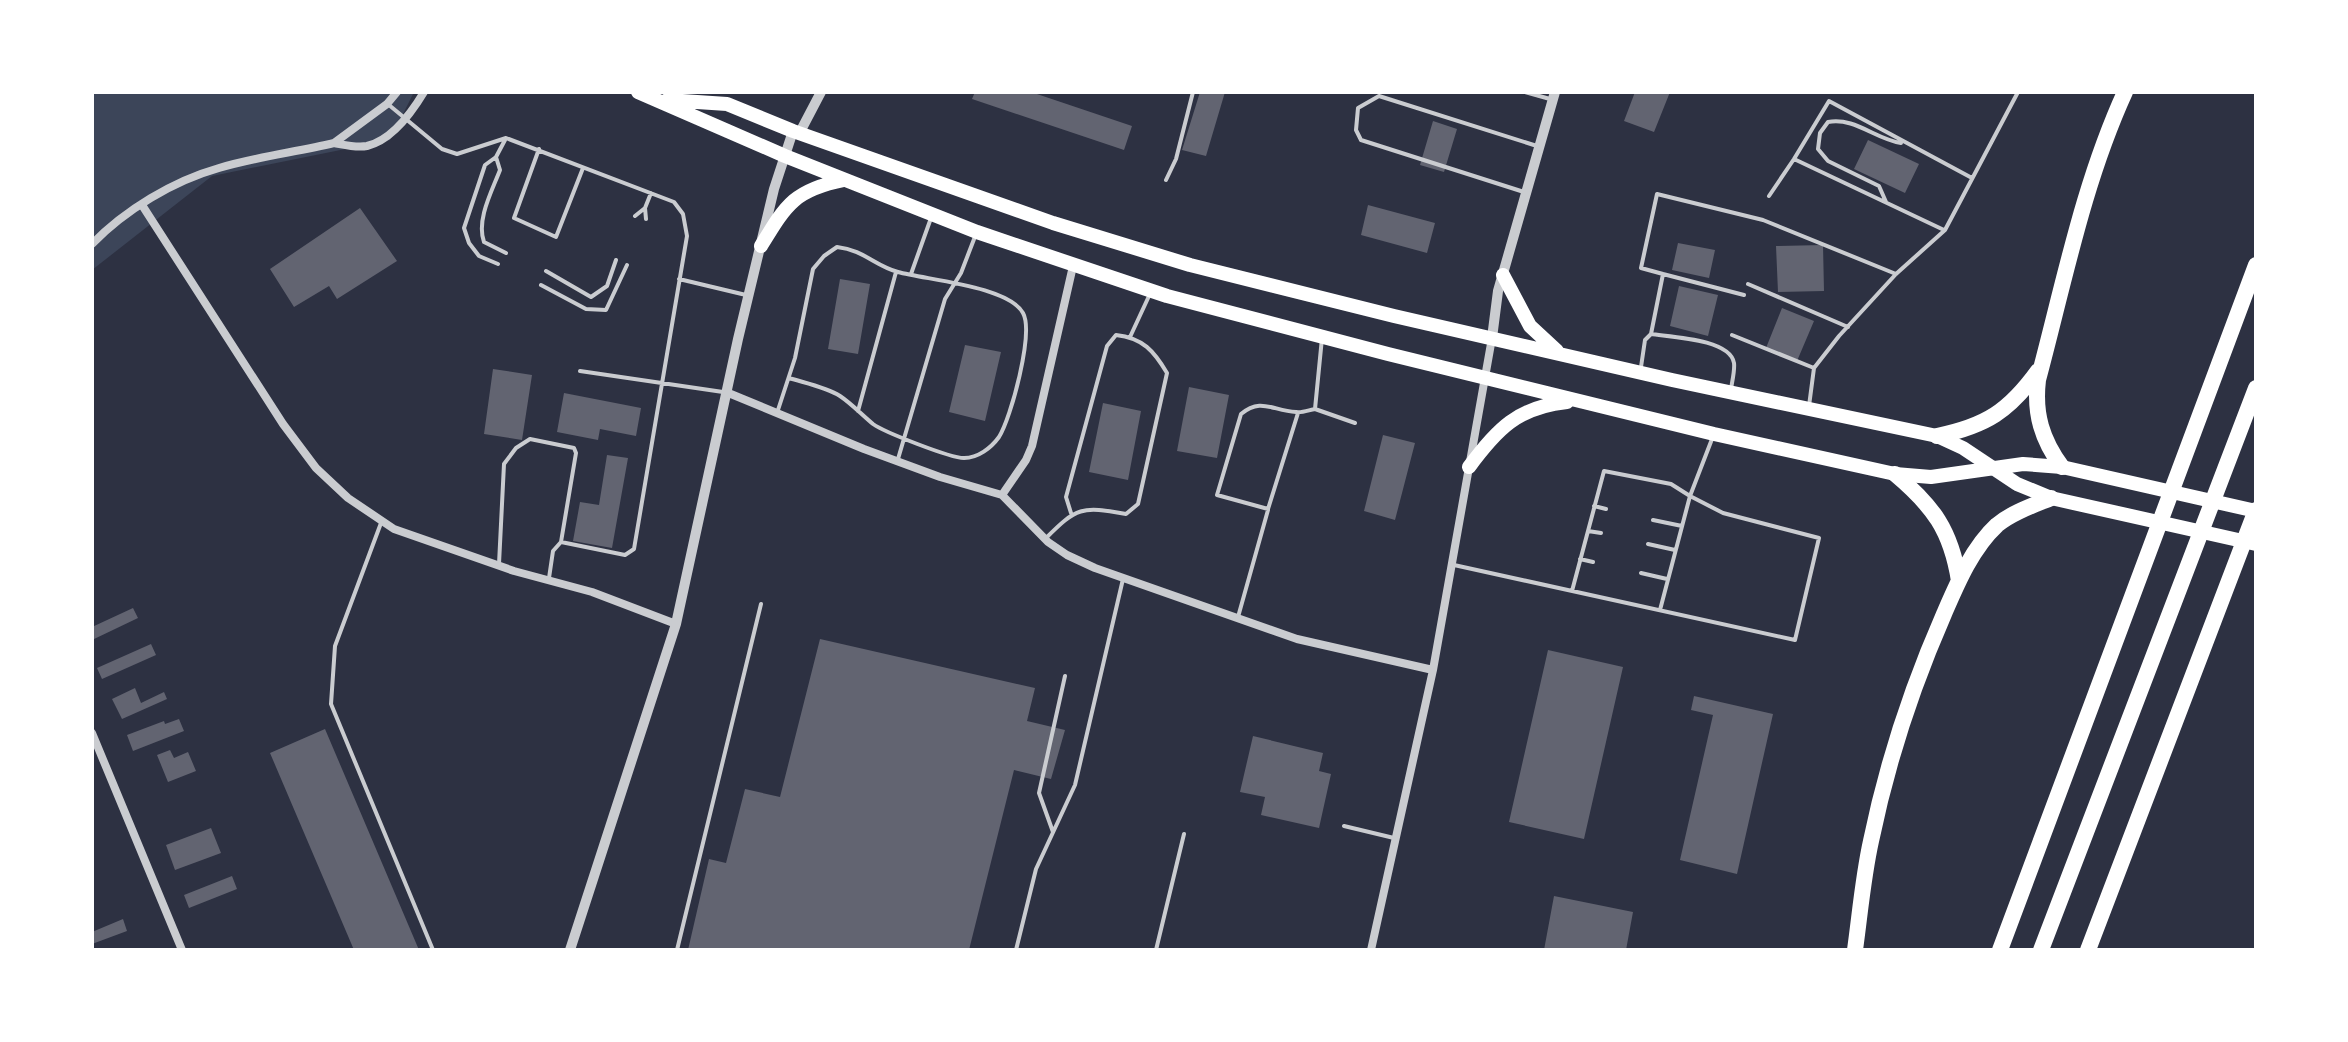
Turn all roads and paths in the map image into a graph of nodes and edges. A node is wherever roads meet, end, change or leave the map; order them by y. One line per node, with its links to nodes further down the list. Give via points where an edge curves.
1 (397, 92): 11 (street)
2 (424, 92): 12 (street)
3 (638, 92): 10 (main road)
4 (821, 92): 13 (street)
5 (1193, 92): 25 (lane)
6 (1525, 92): 9 (lane)
7 (2018, 92): 23 (lane)
8 (2125, 92): 65 (highway, via 2084,200)
9 (1553, 96): 17 (street)
10 (655, 99): 13 (main road, via 727,104); 19 (main road)
11 (387, 104): 12 (lane); 15 (street)
12 (404, 119): 14 (lane, via 442,149 457,154); 15 (street, via 372,144)
13 (796, 132): 19 (street); 63 (main road, via 1190,265)
14 (506, 138): 18 (lane); 20 (lane)
15 (334, 143): 30 (street, via 204,172)
16 (1903, 143): 21 (lane, via 1829,101); 23 (lane); 29 (lane, via 1847,121 1828,122 1820,133 1818,149 1828,161 1879,186)
17 (1539, 147): 27 (street); 27 (lane, via 1379,96 1358,108 1356,130 1361,140)
18 (539, 149): 22 (lane); 22 (lane, via 514,218 556,237)
19 (785, 156): 24 (main road); 38 (street)
20 (496, 157): 39 (lane, via 500,170 480,233 484,242); 41 (lane, via 485,165 464,228 479,256)
21 (1794, 159): 28 (lane); 29 (lane)
22 (583, 167): 26 (lane)
23 (1972, 178): 35 (lane)
24 (844, 180): 33 (main road); 38 (main road, via 787,204)
25 (1166, 180)
26 (651, 193): 31 (lane); 51 (lane, via 674,202 686,221)
27 (1527, 193): 50 (street)
28 (1769, 196)
29 (1886, 202): 35 (lane)
30 (142, 205): 37 (street); 99 (street, via 316,468)
31 (645, 208): 32 (lane); 34 (lane)
32 (635, 216)
33 (932, 216): 36 (main road); 47 (lane)
34 (646, 219)
35 (1945, 230): 49 (lane)
36 (977, 232): 44 (main road); 52 (lane)
37 (92, 244)
38 (761, 246): 57 (street)
39 (506, 253)
40 (616, 260): 45 (lane, via 607,286 591,297)
41 (498, 264)
42 (627, 265): 54 (lane, via 606,310 586,309)
43 (2256, 265): 137 (highway)
44 (1073, 266): 55 (main road); 90 (street, via 1032,446)
45 (546, 271)
46 (896, 272): 47 (lane); 69 (lane, via 854,249 837,247 824,256 813,269); 78 (lane)
47 (911, 274): 52 (lane)
48 (1663, 274): 49 (lane, via 1641,268 1657,194 1763,220); 56 (lane); 59 (lane)
49 (1896, 274): 58 (lane)
50 (1503, 275): 63 (street); 64 (main road, via 1530,326)
51 (679, 279): 57 (lane); 71 (lane)
52 (955, 282): 84 (lane, via 945,299); 84 (lane, via 1012,301 1024,315 1026,336 1014,393 999,436 984,453 963,458)
53 (1748, 284): 58 (lane)
54 (541, 285)
55 (1151, 290): 61 (main road); 62 (lane)
56 (1744, 295)
57 (749, 296): 73 (street)
58 (1848, 327): 66 (lane)
59 (1651, 334): 68 (lane, via 1645,340); 74 (lane, via 1715,344 1728,352 1734,363)
60 (1732, 335): 66 (lane)
61 (1322, 336): 70 (main road); 77 (lane)
62 (1130, 337): 97 (lane, via 1116,335 1107,346 1066,497); 97 (lane, via 1147,345 1167,373 1138,504 1126,514 1101,509)
63 (1492, 338): 64 (main road); 70 (street)
64 (1560, 354): 68 (main road)
65 (2042, 366): 83 (highway, via 1994,417); 87 (highway, via 2036,395 2039,425)
66 (1814, 368): 76 (lane)
67 (580, 371): 71 (lane)
68 (1640, 372): 74 (main road)
69 (789, 378): 78 (lane, via 838,395); 79 (lane)
70 (1484, 378): 75 (main road); 86 (street)
71 (662, 383): 73 (lane); 104 (lane, via 634,549 625,555)
72 (2256, 388): 138 (highway)
73 (726, 392): 79 (street); 121 (street)
74 (1730, 392): 76 (main road)
75 (1577, 401): 82 (main road); 86 (main road, via 1525,411 1494,436)
76 (1809, 408): 83 (main road)
77 (1315, 409): 80 (lane); 81 (lane)
78 (858, 411): 84 (lane)
79 (777, 413): 85 (street)
80 (1298, 413): 94 (lane); 94 (lane, via 1263,405 1241,414 1217,495)
81 (1355, 423)
82 (1714, 434): 89 (main road); 91 (lane)
83 (1937, 436): 88 (main road)
84 (904, 438): 85 (lane)
85 (898, 462): 90 (street)
86 (1469, 467): 110 (street)
87 (2062, 467): 88 (main road); 96 (main road)
88 (1990, 468): 89 (main road, via 1931,477); 92 (main road)
89 (1895, 474): 116 (highway, via 1938,518)
90 (1002, 495): 103 (street)
91 (1690, 496): 93 (lane, via 1671,484 1604,471); 100 (lane); 119 (lane, via 1723,513 1819,538 1795,640)
92 (2051, 498): 106 (main road); 116 (highway, via 1997,525)
93 (1594, 506): 95 (lane); 101 (lane)
94 (1268, 509): 120 (lane)
95 (1606, 509)
96 (2256, 510): 139 (highway)
97 (1071, 513): 103 (lane)
98 (1653, 520): 100 (lane)
99 (382, 521): 111 (street); 130 (lane, via 335,646 331,704)
100 (1682, 526): 107 (lane)
101 (1588, 531): 102 (lane); 108 (lane)
102 (1601, 533)
103 (1045, 539): 113 (street, via 1067,555)
104 (561, 542): 111 (lane, via 576,453 574,448 530,439 504,464); 115 (lane, via 553,551)
105 (1648, 544): 107 (lane)
106 (2256, 544)
107 (1675, 550): 114 (lane)
108 (1580, 559): 109 (lane); 117 (lane)
109 (1593, 562)
110 (1451, 564): 117 (lane); 122 (street)
111 (499, 566): 115 (street)
112 (1641, 573): 114 (lane)
113 (1123, 579): 120 (street); 126 (lane, via 1075,785)
114 (1667, 579): 119 (lane)
115 (548, 580): 121 (street)
116 (1959, 581): 136 (highway, via 1889,765 1870,843)
117 (1572, 591): 119 (lane)
118 (761, 604): 132 (lane)
119 (1660, 610)
120 (1237, 619): 122 (street, via 1297,639)
121 (676, 624): 131 (street)
122 (1433, 670): 128 (street)
123 (1065, 676): 126 (lane, via 1039,793)
124 (92, 733): 129 (street)
125 (1344, 826): 128 (lane)
126 (1053, 832): 133 (lane, via 1036,869)
127 (1184, 834): 134 (lane)
128 (1396, 838): 135 (street)
129 (182, 950)
130 (433, 950)
131 (570, 950)
132 (677, 950)
133 (1016, 950)
134 (1156, 950)
135 (1371, 950)
136 (1855, 950)
137 (2000, 950)
138 (2041, 950)
139 (2088, 950)

